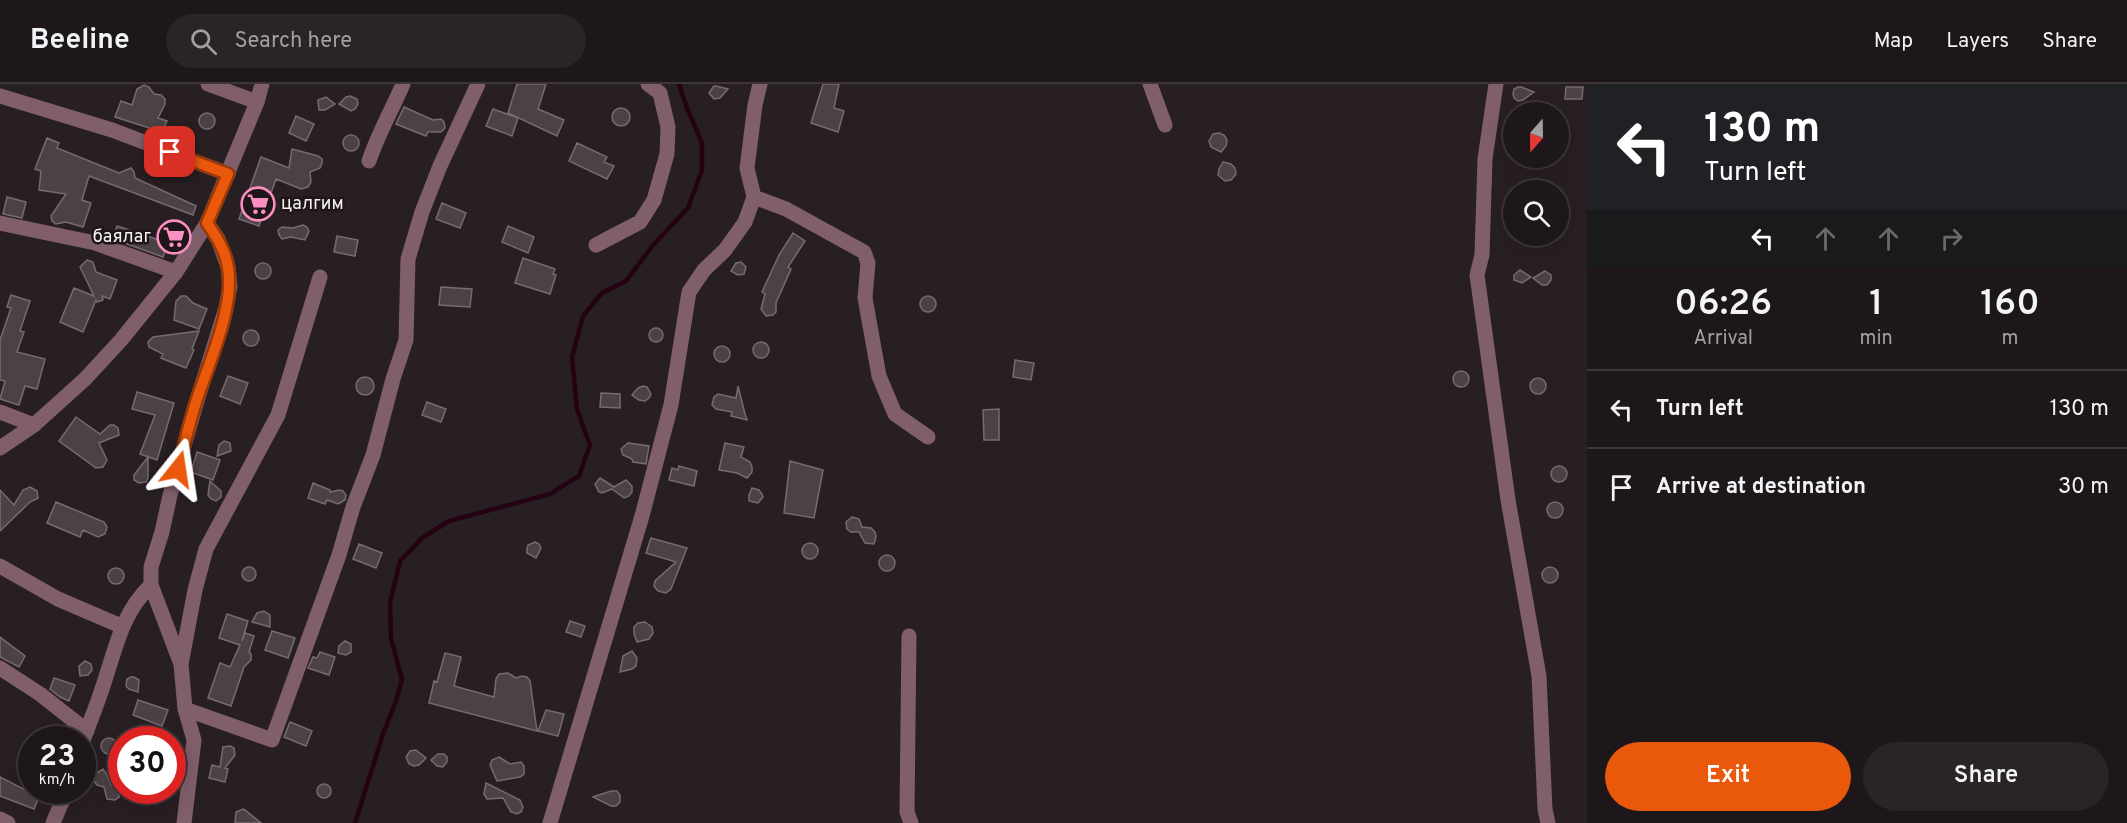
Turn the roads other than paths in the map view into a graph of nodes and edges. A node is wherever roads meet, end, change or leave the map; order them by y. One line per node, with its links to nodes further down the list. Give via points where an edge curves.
1 (208, 84): 10 (street)
2 (262, 84): 10 (street)
3 (403, 84): 12 (street)
4 (478, 84): 30 (street, via 422,212 408,259 406,340 373,454 272,740)
5 (648, 84): 17 (street, via 660,93 668,127 667,154 654,200 640,222)
6 (760, 84): 14 (street, via 747,168)
7 (1150, 84): 11 (street)
8 (1496, 84): 40 (street, via 1485,159 1482,255 1477,275 1508,500 1539,676)
9 (0, 96): 13 (street, via 112,130)
10 (257, 102): 13 (street)
11 (1165, 125)
12 (369, 161)
13 (228, 174): 15 (street)
14 (754, 197): 22 (street, via 864,252 868,263 865,298 879,376 895,414); 38 (street, via 746,222 689,292 671,405 642,516)
15 (207, 223): 18 (street); 25 (street, via 218,239 230,285 151,567)
16 (0, 224): 18 (street, via 96,243)
17 (596, 245)
18 (176, 272): 21 (street, via 122,340)
19 (320, 277): 28 (street, via 278,415 206,549)
20 (0, 412): 21 (street)
21 (34, 425): 23 (street)
22 (928, 437)
23 (0, 448)
24 (0, 566): 26 (street, via 58,599)
25 (151, 585): 26 (street); 28 (street)
26 (122, 626): 32 (street)
27 (909, 636): 39 (street, via 907,812)
28 (181, 664): 30 (street)
29 (0, 668): 31 (street, via 40,694)
30 (185, 709): 37 (street, via 194,740)
31 (73, 726)
32 (89, 726)
33 (61, 804): 36 (street)
34 (0, 819): 35 (street)
35 (8, 823)
36 (53, 823)
37 (184, 823)
38 (550, 823)
39 (911, 823)
40 (1548, 823)

